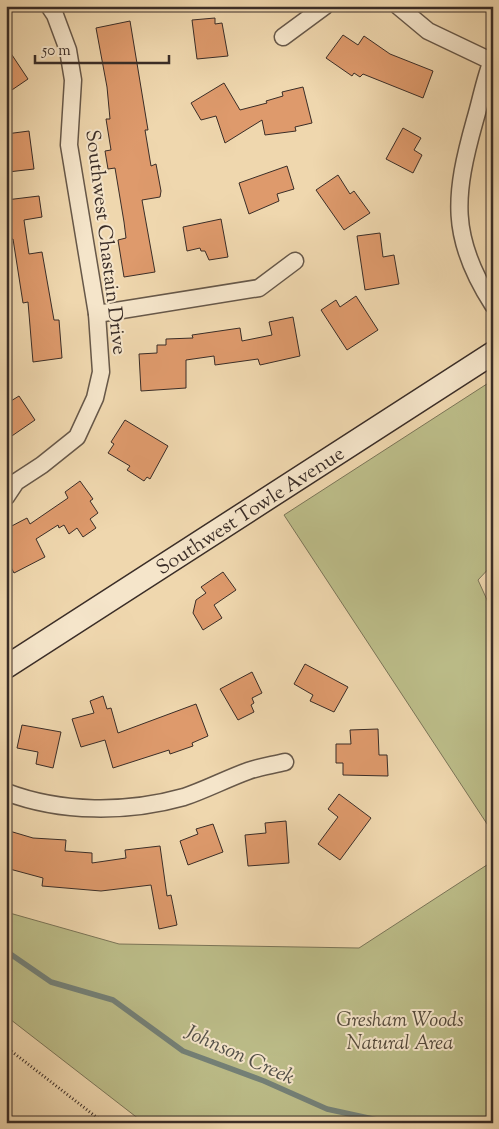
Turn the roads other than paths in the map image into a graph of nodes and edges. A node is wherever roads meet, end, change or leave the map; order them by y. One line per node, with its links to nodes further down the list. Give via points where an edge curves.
1 (49, 6): 8 (street, Southwest Chastain Drive, via 63,36 73,80 69,145)
2 (325, 6): 4 (street)
3 (398, 6): 5 (street, via 428,31)
4 (282, 37)
5 (492, 59): 7 (street, via 461,168 458,193 469,261 477,281)
6 (295, 261): 8 (street, via 259,288)
7 (493, 305)
8 (97, 314): 10 (street, Southwest Chastain Drive, via 101,372 86,421 77,437 62,450)
9 (493, 353): 12 (main road, Southwest Towle Avenue)
10 (11, 482): 11 (street, Southwest Chastain Drive)
11 (6, 497)
12 (6, 667)
13 (285, 762): 14 (street, via 250,770 185,796 127,807 62,806)
14 (6, 792)

